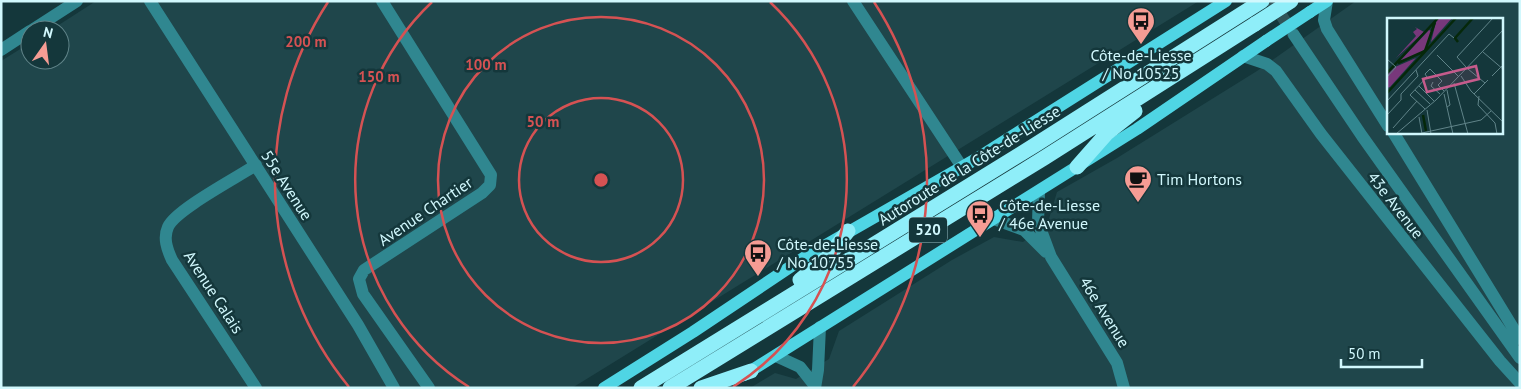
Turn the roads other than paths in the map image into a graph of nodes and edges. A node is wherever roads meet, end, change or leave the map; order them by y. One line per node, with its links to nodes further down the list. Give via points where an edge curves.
1 (77, 1): 9 (street)
2 (150, 1): 17 (street, 55e Avenue)
3 (382, 1): 34 (street, Avenue Chartier, via 491,175 490,185 482,193 364,270 359,279 363,294)
4 (853, 1): 18 (street)
5 (1226, 1): 18 (main road)
6 (1262, 1): 24 (highway, Autoroute de la Côte-de-Liesse / 520)
7 (1291, 1): 14 (highway, Autoroute de la Côte-de-Liesse / 520, bridge)
8 (1327, 1): 13 (main road, bridge); 15 (street, via 1324,20 1327,29)
9 (48, 20)
10 (1294, 35): 28 (street, 43e Avenue)
11 (20, 38): 12 (street)
12 (1, 50)
13 (1243, 56): 19 (main road); 30 (street, 43e Avenue, via 1267,64 1276,72 1374,203 1500,362)
14 (1185, 69): 19 (highway, via 1107,133); 37 (highway, Autoroute de la Côte-de-Liesse / 520)
15 (1387, 124)
16 (1394, 134): 26 (street, 43e Avenue)
17 (256, 165): 32 (street, Avenue Calais, via 175,216 165,235 172,260); 33 (street, 55e Avenue)
18 (962, 167): 22 (main road)
19 (1077, 167): 20 (main road)
20 (1039, 191): 21 (main road); 23 (street, 46e Avenue, via 1038,222)
21 (994, 219): 23 (street, 46e Avenue, via 1024,230); 25 (main road)
22 (848, 231): 24 (highway, via 829,256); 35 (main road)
23 (1051, 257): 40 (street, 46e Avenue, via 1117,363)
24 (757, 315): 36 (highway, Autoroute de la Côte-de-Liesse / 520)
25 (820, 327): 27 (main road); 31 (street)
26 (1520, 339)
27 (776, 356): 29 (main road); 31 (street, via 800,367)
28 (1520, 358)
29 (751, 371): 38 (highway); 39 (main road)
30 (1520, 382)
31 (815, 387)
32 (256, 388)
33 (394, 388)
34 (429, 388)
35 (604, 388)
36 (642, 388)
37 (670, 388)
38 (701, 388)
39 (724, 388)
40 (1124, 388)

